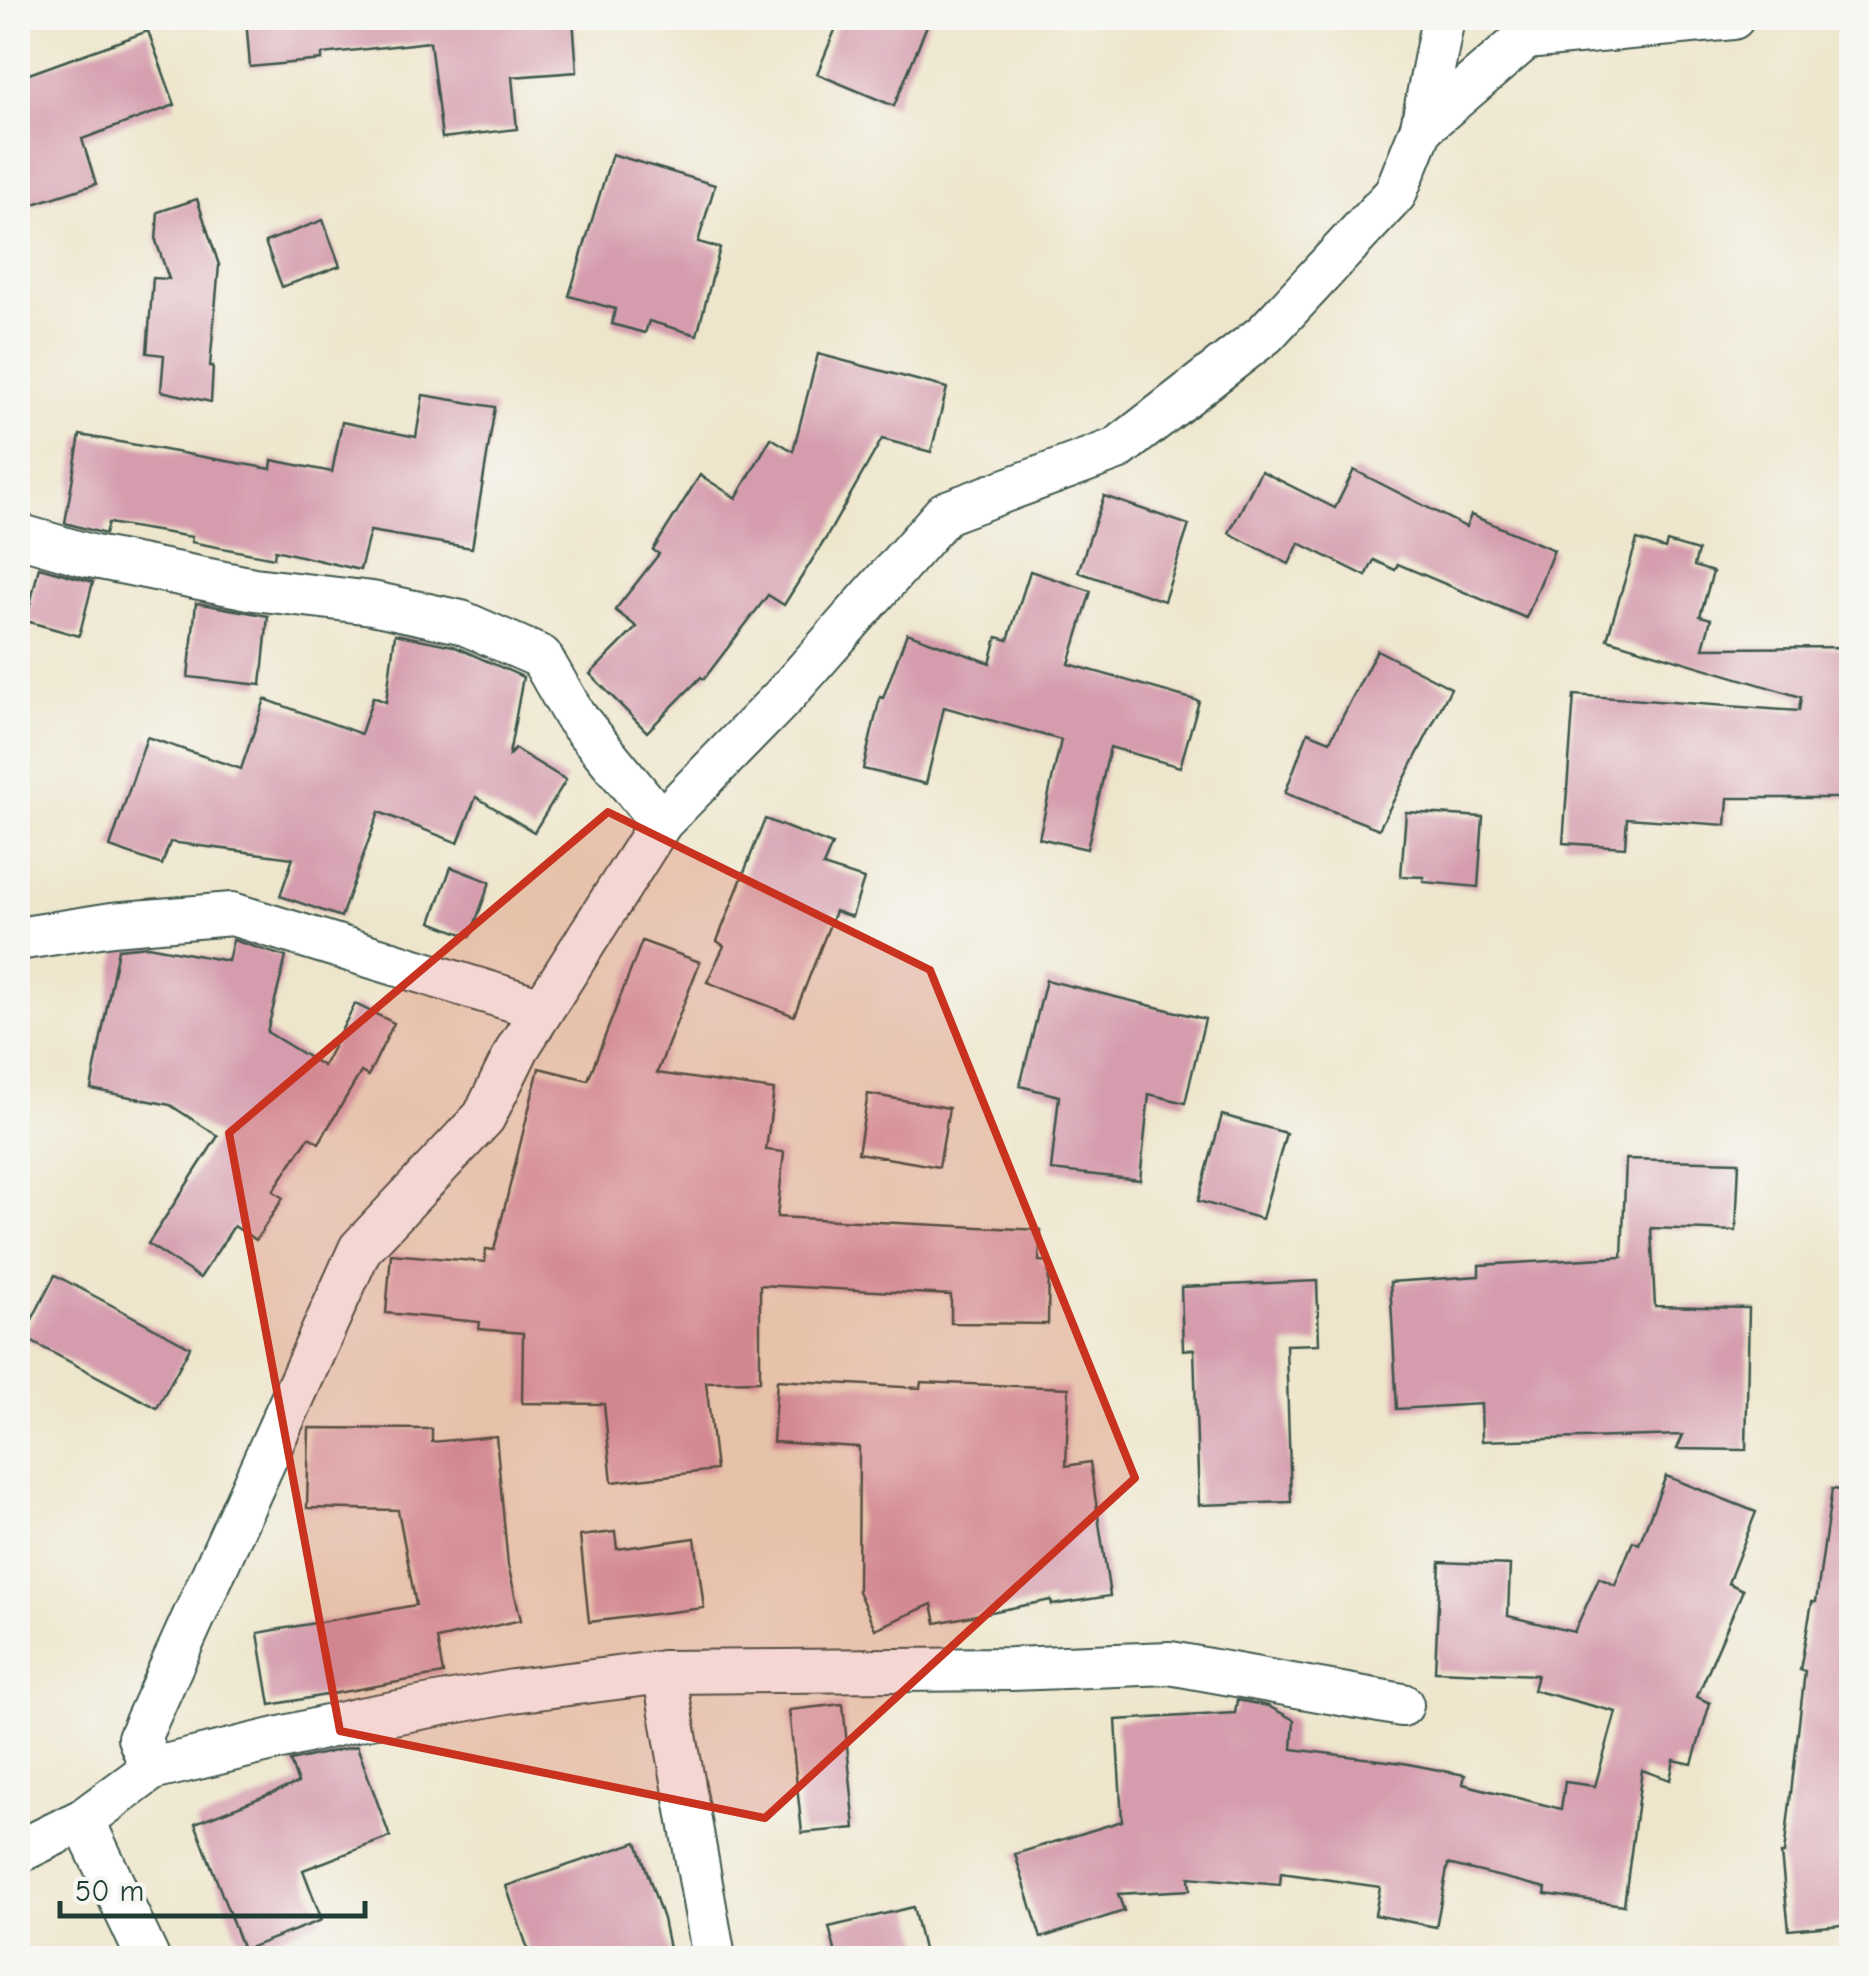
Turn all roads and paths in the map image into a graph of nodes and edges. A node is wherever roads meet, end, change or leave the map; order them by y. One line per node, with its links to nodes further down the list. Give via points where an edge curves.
1 (1443, 18): 3 (street)
2 (1734, 18): 3 (street, via 1526,38)
3 (1422, 127): 5 (street, via 1395,194 1265,334 1117,449 945,512 783,697)
4 (18, 535): 5 (street, via 254,589 462,622 542,658 574,716)
5 (661, 822): 7 (street)
6 (18, 938): 7 (street, via 232,914)
7 (542, 1009): 10 (street, via 484,1117 360,1249 140,1738)
8 (664, 1672): 9 (street, via 1170,1663); 10 (street, via 512,1690 360,1719); 14 (street)
9 (1402, 1705)
10 (152, 1770): 11 (street)
11 (83, 1820): 12 (street); 13 (street)
12 (18, 1852)
13 (148, 1958)
14 (714, 1958)

